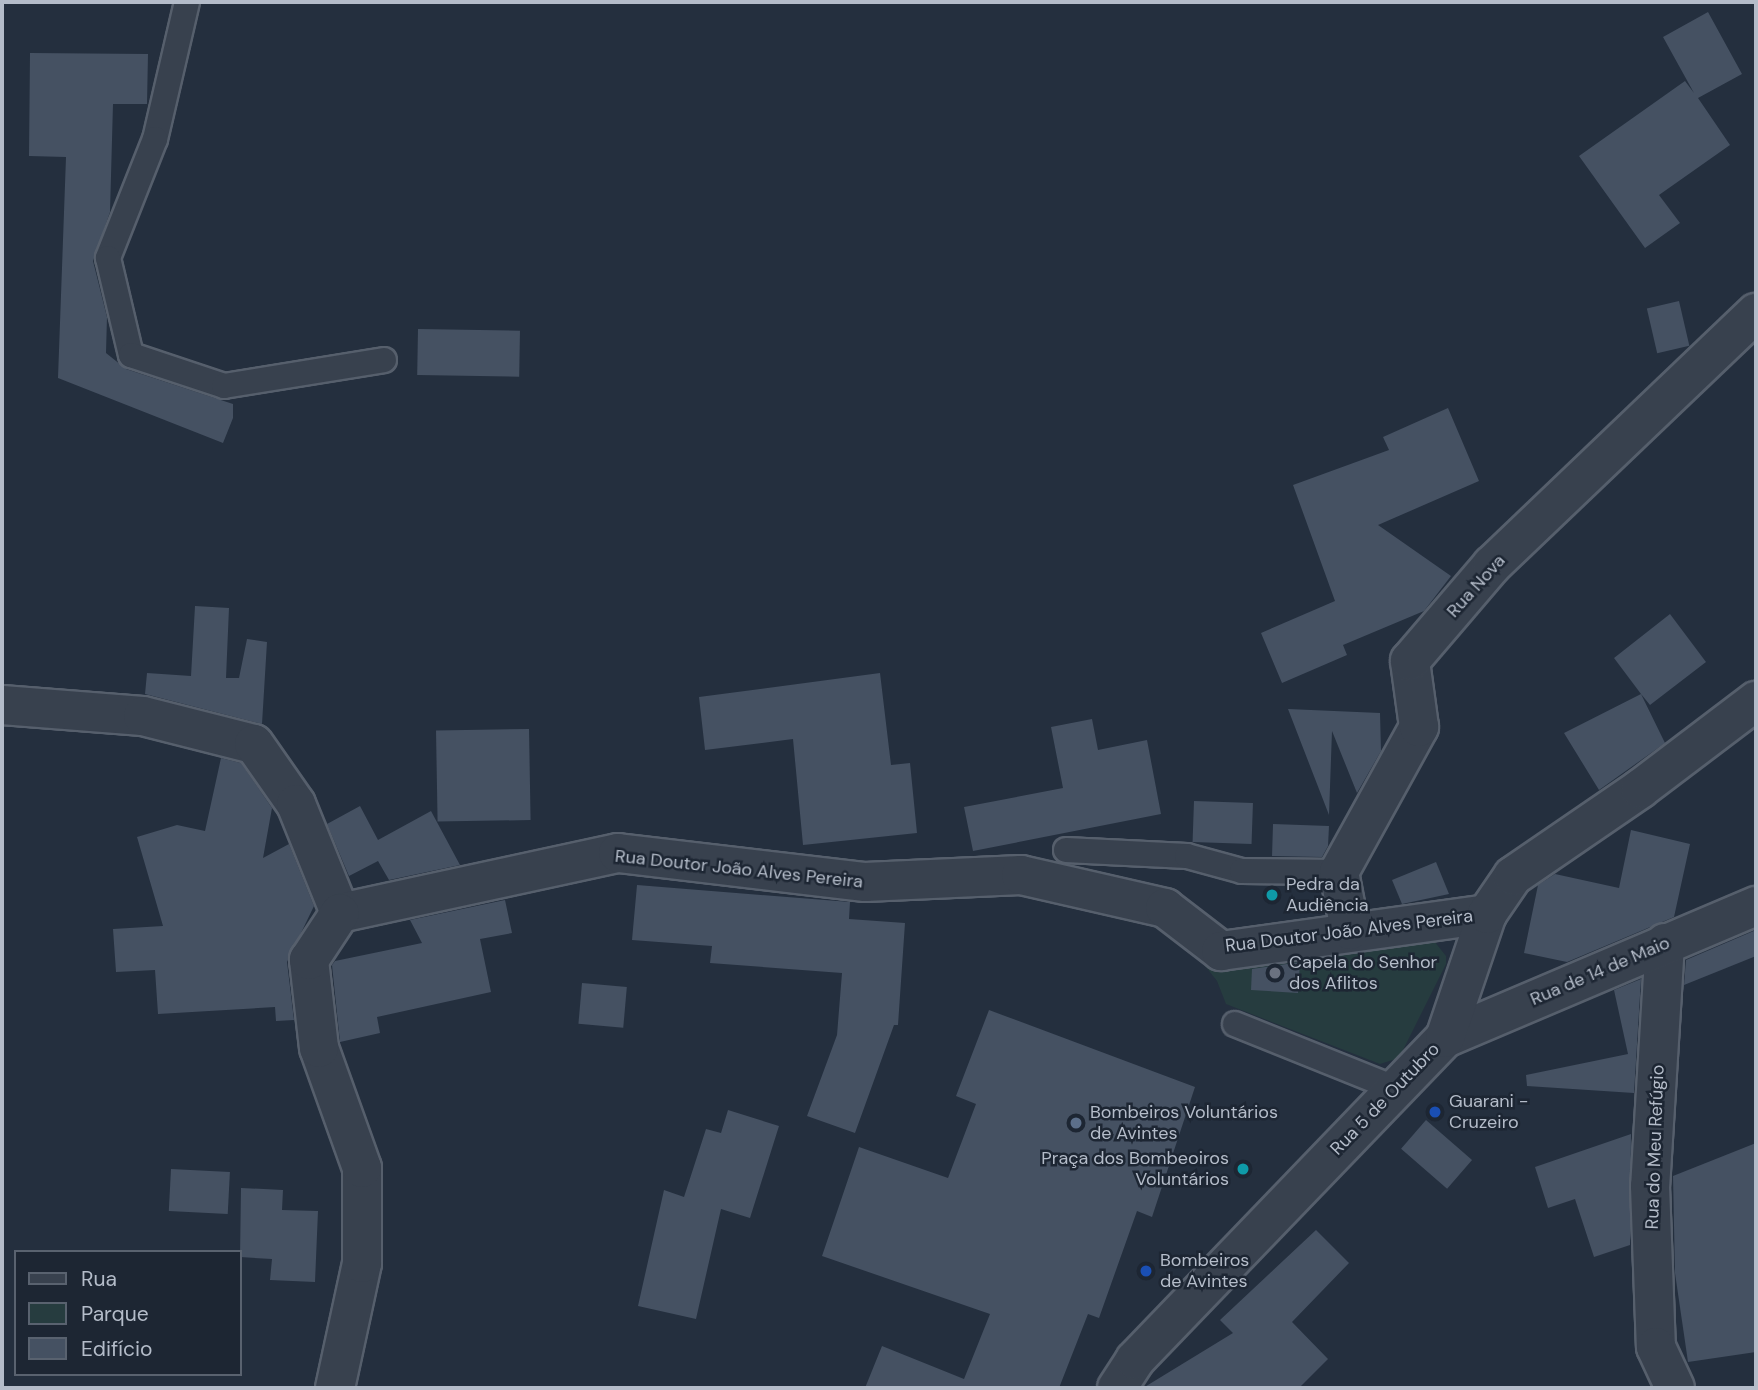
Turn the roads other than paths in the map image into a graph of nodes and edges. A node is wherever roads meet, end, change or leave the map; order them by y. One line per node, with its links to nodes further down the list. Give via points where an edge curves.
1 (187, 2): 3 (lane, via 155,139 108,258 131,355 224,386)
2 (1756, 313): 7 (street, Rua Nova, via 1492,565 1410,661 1419,727)
3 (384, 360)
4 (1756, 701): 10 (street, Rua 5 de Outubro, via 1640,789 1526,864)
5 (2, 705): 9 (street, via 143,716 254,744 296,804)
6 (1066, 850): 7 (lane, via 1187,856 1242,871)
7 (1339, 872): 11 (street)
8 (1756, 906): 12 (street, Rua de 14 de Maio)
9 (340, 914): 11 (street, Rua Doutor João Alves Pereira, via 618,853 865,882 1021,875 1165,908 1221,951); 16 (street, via 309,960 319,1048 362,1168 362,1263)
10 (1487, 914): 11 (street, Rua Doutor João Alves Pereira); 14 (street, Rua 5 de Outubro)
11 (1350, 930)
12 (1665, 943): 14 (street, Rua de 14 de Maio); 18 (street, Rua do Meu Refúgio, via 1650,1186 1656,1347)
13 (1235, 1024): 15 (lane)
14 (1445, 1038): 15 (street, Rua 5 de Outubro)
15 (1397, 1088): 17 (street, Rua 5 de Outubro, via 1135,1360)
16 (335, 1388)
17 (1117, 1388)
18 (1675, 1388)

